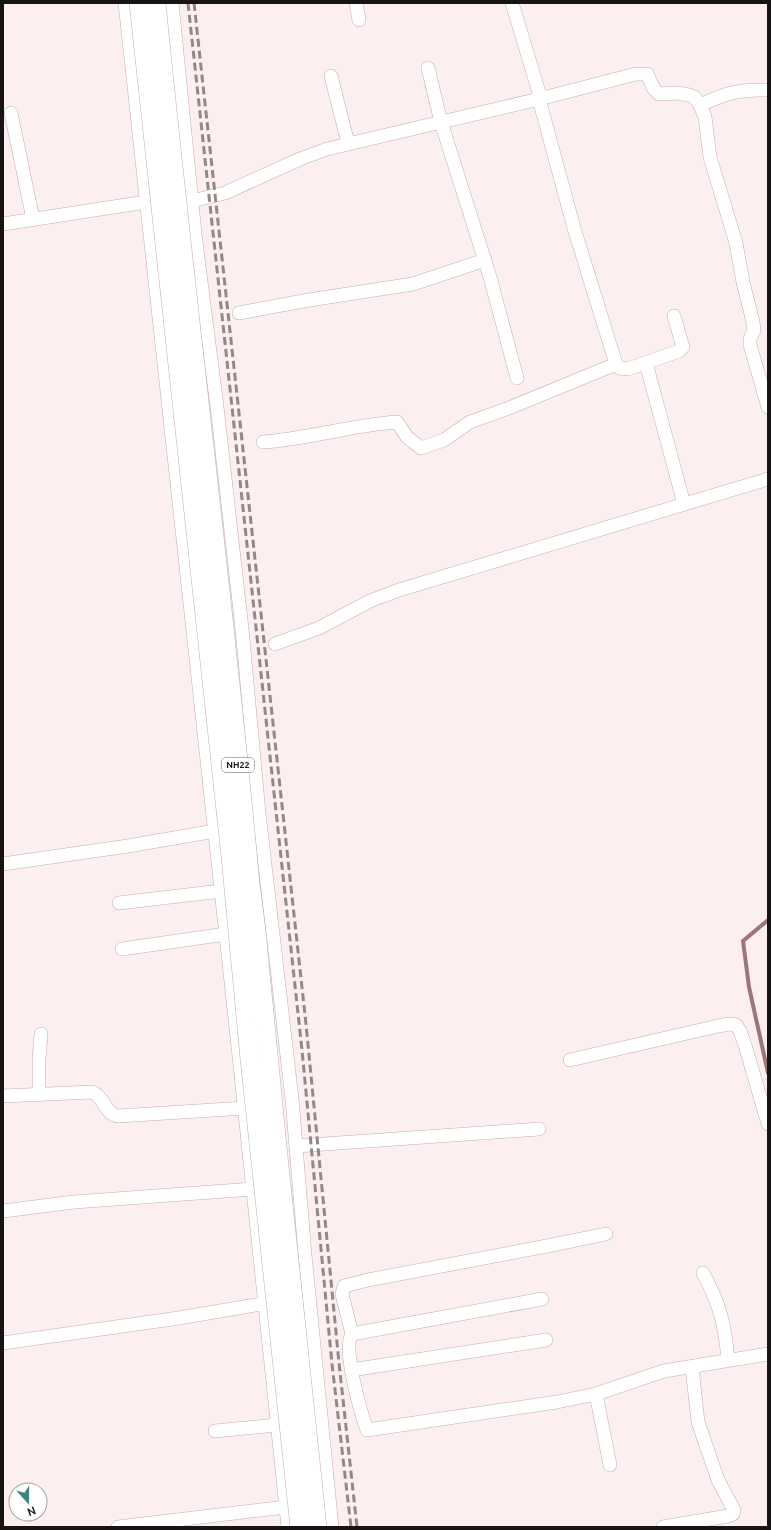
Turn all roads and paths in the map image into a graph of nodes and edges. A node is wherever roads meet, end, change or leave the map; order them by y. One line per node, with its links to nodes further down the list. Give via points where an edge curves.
1 (125, 3): 17 (street)
2 (139, 3): 69 (highway, NH22, bridge)
3 (156, 3): 70 (highway, NH22, bridge)
4 (172, 3): 16 (street)
5 (356, 3): 7 (street)
6 (512, 3): 11 (street)
7 (359, 20)
8 (428, 68): 14 (street)
9 (331, 76): 15 (street)
10 (768, 90): 12 (street, via 750,89 730,93)
11 (540, 99): 12 (street, via 644,74 649,77 659,94 684,93 694,97); 14 (street); 25 (street, via 574,228)
12 (700, 106): 28 (street, via 707,124 710,157 738,255 742,282 754,326 750,345)
13 (11, 113): 18 (street)
14 (441, 122): 15 (street); 20 (street)
15 (348, 143): 16 (street, via 300,159 225,193)
16 (192, 201): 21 (street)
17 (146, 202): 18 (street); 22 (street)
18 (33, 220): 19 (street)
19 (3, 224)
20 (485, 260): 23 (street, via 413,284); 27 (street)
21 (198, 263): 22 (street); 35 (street, via 242,630)
22 (154, 269): 33 (street)
23 (239, 313)
24 (674, 316): 26 (street, via 682,344 681,350)
25 (616, 364): 26 (street, via 623,370); 29 (street, via 470,422 444,440 421,448 407,437 397,422 371,423 302,438)
26 (646, 364): 31 (street)
27 (517, 378)
28 (768, 407)
29 (263, 442)
30 (768, 479): 31 (street)
31 (684, 504): 32 (street, via 399,590 370,601 319,628)
32 (275, 644)
33 (215, 831): 34 (street); 36 (street)
34 (3, 864)
35 (267, 885): 36 (street); 47 (street)
36 (221, 891): 37 (street); 38 (street)
37 (119, 903)
38 (226, 934): 39 (street); 44 (street)
39 (122, 949)
40 (41, 1034): 42 (street)
41 (570, 1060): 45 (street, via 718,1026 736,1025 745,1045)
42 (39, 1094): 43 (street); 44 (street, via 101,1089 114,1116)
43 (3, 1096)
44 (245, 1108): 48 (street)
45 (768, 1124)
46 (539, 1129): 47 (street)
47 (296, 1146): 52 (street)
48 (253, 1189): 49 (street, via 74,1202); 54 (street)
49 (3, 1211)
50 (606, 1234): 55 (street, via 344,1286 342,1294)
51 (703, 1273): 59 (street, via 720,1310)
52 (309, 1297): 54 (street); 71 (street)
53 (542, 1299): 55 (street)
54 (265, 1303): 57 (street); 63 (street)
55 (364, 1332): 61 (street, via 350,1341)
56 (546, 1340): 61 (street)
57 (3, 1343)
58 (768, 1354): 59 (street)
59 (728, 1360): 60 (street)
60 (692, 1367): 62 (street, via 656,1373); 72 (street, via 698,1422 718,1480 734,1510 733,1514 728,1516)
61 (351, 1370): 62 (street, via 367,1430)
62 (596, 1394): 65 (street)
63 (277, 1425): 64 (street); 66 (street)
64 (215, 1431)
65 (610, 1465)
66 (286, 1507): 67 (street); 68 (street)
67 (118, 1527)
68 (288, 1527)
69 (300, 1527)
70 (317, 1527)
71 (332, 1527)
72 (663, 1527)

